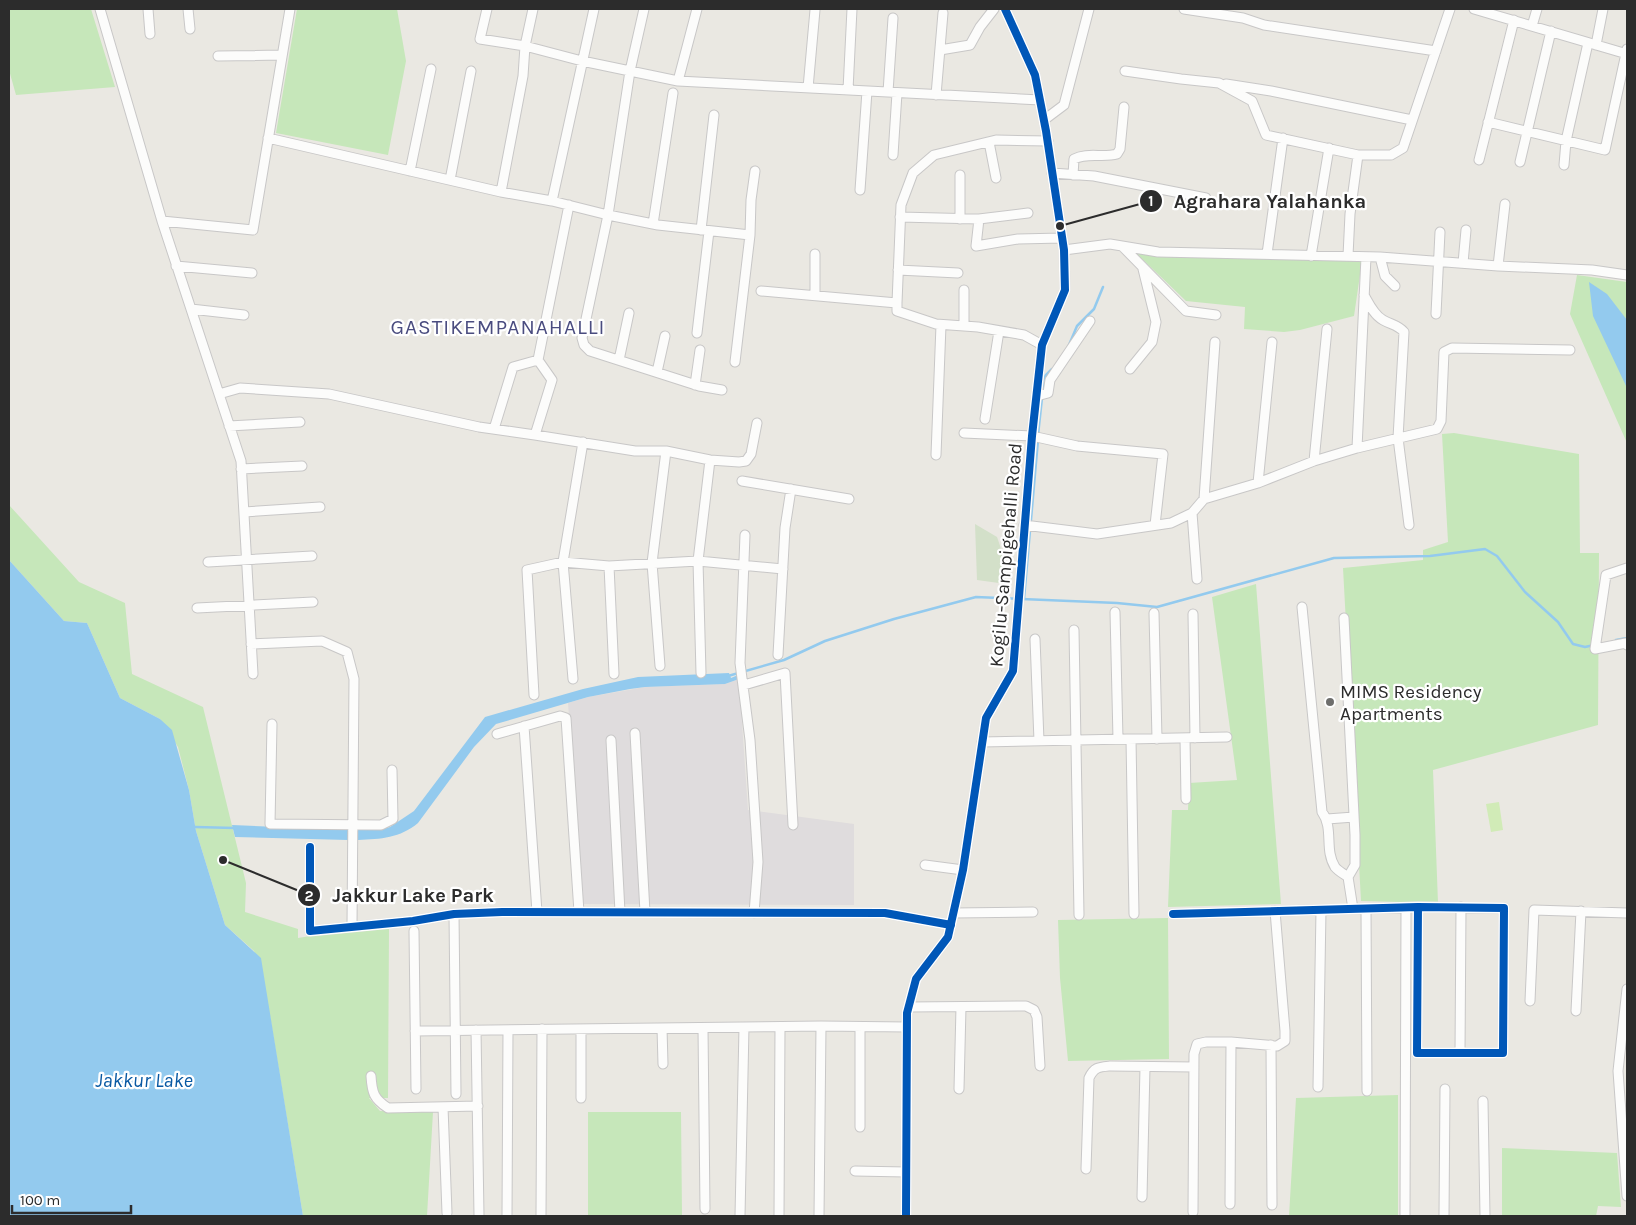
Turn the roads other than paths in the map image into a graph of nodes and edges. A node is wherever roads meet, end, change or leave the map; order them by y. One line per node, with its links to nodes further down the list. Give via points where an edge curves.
1 (100, 9): 83 (street)
2 (148, 9): 26 (street)
3 (188, 9): 24 (street)
4 (290, 9): 32 (street)
5 (487, 9): 28 (street, via 480,40)
6 (533, 9): 28 (street)
7 (594, 9): 34 (street)
8 (644, 9): 37 (street)
9 (697, 9): 39 (street)
10 (852, 9): 42 (street)
11 (994, 9): 29 (street, via 970,45)
12 (1006, 9): 47 (street, Kogilu-Sampigehalli Road, via 1035,75)
13 (1089, 9): 50 (street, via 1064,105)
14 (1184, 9): 30 (street, via 1243,18 1264,25)
15 (1450, 9): 30 (street)
16 (1478, 9): 22 (street)
17 (1537, 9): 23 (street)
18 (1603, 9): 27 (street)
19 (815, 10): 41 (street)
20 (943, 13): 29 (street)
21 (893, 18): 45 (street)
22 (1514, 20): 23 (street); 52 (street)
23 (1532, 26): 25 (street)
24 (190, 29)
25 (1551, 32): 27 (street); 53 (street)
26 (150, 34)
27 (1592, 44): 31 (street); 57 (street)
28 (525, 46): 34 (street); 73 (street)
29 (940, 50): 46 (street)
30 (1436, 51): 51 (street)
31 (1627, 52): 57 (street, via 1605,150)
32 (282, 55): 33 (street); 54 (street)
33 (218, 56)
34 (582, 61): 37 (street); 75 (street)
35 (432, 69): 65 (street)
36 (471, 71): 71 (street)
37 (630, 71): 39 (street); 79 (street)
38 (1125, 71): 40 (street)
39 (678, 81): 41 (street)
40 (1219, 83): 51 (street); 55 (street, via 1252,101 1266,135)
41 (808, 88): 42 (street)
42 (848, 90): 43 (street)
43 (866, 91): 45 (street); 72 (street)
44 (672, 93): 84 (street)
45 (892, 93): 46 (street); 60 (street)
46 (936, 95): 47 (street)
47 (1040, 100): 50 (street, Kogilu-Sampigehalli Road)
48 (1124, 107): 69 (street, via 1117,154 1080,155 1074,158)
49 (714, 115): 85 (street)
50 (1044, 120): 56 (street, Kogilu-Sampigehalli Road)
51 (1412, 120): 61 (street, via 1403,148 1392,155)
52 (1488, 122): 53 (street); 62 (street)
53 (1527, 131): 57 (street); 63 (street)
54 (268, 138): 65 (street); 83 (street, via 253,230)
55 (1283, 138): 59 (street); 93 (street)
56 (1048, 140): 58 (street); 67 (street, Kogilu-Sampigehalli Road)
57 (1566, 141): 64 (street)
58 (989, 142): 70 (street); 80 (street, via 934,155 913,174 901,205)
59 (1329, 148): 61 (street); 94 (street)
60 (893, 155)
61 (1358, 155): 95 (street)
62 (1478, 160)
63 (1520, 162)
64 (1564, 165)
65 (410, 171): 71 (street)
66 (755, 171): 88 (street)
67 (1052, 173): 69 (street); 89 (street, Kogilu-Sampigehalli Road)
68 (960, 175): 81 (street)
69 (1073, 175): 74 (street, via 1094,176)
70 (996, 178)
71 (450, 180): 73 (street)
72 (860, 190)
73 (501, 192): 75 (street)
74 (1206, 198)
75 (552, 200): 77 (street)
76 (1505, 204): 101 (street)
77 (569, 205): 79 (street); 130 (street)
78 (1028, 213): 82 (street)
79 (608, 215): 84 (street); 131 (street, via 582,338 590,351)
80 (900, 217): 81 (street); 103 (street)
81 (960, 219): 82 (street)
82 (979, 219): 89 (street, via 976,246 1018,239)
83 (162, 221): 100 (street)
84 (653, 224): 85 (street)
85 (705, 230): 88 (street); 123 (street)
86 (1466, 230): 99 (street)
87 (1440, 232): 98 (street)
88 (750, 235): 132 (street)
89 (1062, 238): 91 (street, Kogilu-Sampigehalli Road)
90 (1122, 246): 91 (street, via 1110,244); 93 (street, via 1158,252); 102 (street)
91 (1064, 250): 127 (street, Kogilu-Sampigehalli Road, via 1065,290)
92 (815, 254): 111 (street)
93 (1267, 254): 94 (street)
94 (1312, 256): 95 (street)
95 (1348, 256): 96 (street)
96 (1366, 257): 97 (street); 110 (street)
97 (1380, 257): 98 (street); 107 (street, via 1386,276)
98 (1440, 262): 99 (street); 115 (street)
99 (1462, 264): 101 (street)
100 (176, 266): 104 (street); 113 (street)
101 (1498, 266): 106 (street, via 1592,270)
102 (1143, 268): 117 (street, via 1186,311); 133 (street, via 1156,322 1152,342)
103 (898, 270): 105 (street); 112 (street)
104 (252, 273)
105 (958, 273)
106 (1627, 275)
107 (1395, 286)
108 (964, 290): 120 (street)
109 (761, 291): 111 (street)
110 (1364, 294): 147 (street, via 1375,314 1404,332); 149 (street)
111 (815, 295): 112 (street)
112 (897, 303): 119 (street, via 896,311)
113 (190, 309): 116 (street); 137 (street)
114 (629, 313): 131 (street)
115 (1436, 314)
116 (244, 315)
117 (1216, 315)
118 (1090, 320): 138 (street, via 1050,380 1048,393)
119 (941, 325): 120 (street); 151 (street)
120 (964, 326): 122 (street)
121 (1327, 329): 153 (street)
122 (999, 331): 127 (street, via 1024,335); 139 (street)
123 (697, 333)
124 (664, 336): 134 (street)
125 (1215, 342): 160 (street)
126 (1272, 342): 157 (street)
127 (1042, 344): 138 (street, Kogilu-Sampigehalli Road)
128 (700, 350): 135 (street)
129 (1570, 350): 147 (street, via 1452,348 1444,352 1441,421 1436,429)
130 (538, 360): 143 (street, via 513,367); 145 (street, via 552,380)
131 (619, 360): 134 (street)
132 (735, 362)
133 (1130, 370)
134 (657, 372): 135 (street)
135 (695, 384): 136 (street)
136 (722, 390)
137 (219, 394): 142 (street); 143 (street, via 240,388 329,394)
138 (1037, 396): 146 (street, Kogilu-Sampigehalli Road)
139 (985, 419)
140 (300, 422): 142 (street)
141 (757, 423): 152 (street, via 751,454 746,460)
142 (229, 426): 155 (street)
143 (494, 429): 145 (street)
144 (964, 433): 146 (street)
145 (535, 435): 148 (street)
146 (1032, 436): 165 (street, Kogilu-Sampigehalli Road); 166 (street, via 1078,446 1163,454)
147 (1398, 438): 149 (street); 164 (street)
148 (583, 442): 150 (street, via 635,451); 172 (street)
149 (1357, 448): 153 (street)
150 (666, 451): 152 (street); 173 (street)
151 (936, 455)
152 (710, 460): 170 (street)
153 (1314, 461): 157 (street)
154 (302, 466): 155 (street)
155 (241, 469): 162 (street)
156 (742, 481): 158 (street)
157 (1258, 482): 160 (street)
158 (790, 490): 159 (street); 177 (street)
159 (849, 499)
160 (1204, 499): 163 (street)
161 (320, 507): 162 (street)
162 (244, 512): 169 (street)
163 (1192, 513): 166 (street, via 1171,523); 178 (street)
164 (1408, 524)
165 (1024, 525): 166 (street, via 1097,534); 212 (street, Kogilu-Sampigehalli Road, via 1013,672 986,718)
166 (1155, 525)
167 (745, 535): 175 (street)
168 (312, 556): 169 (street)
169 (247, 560): 171 (street); 180 (street)
170 (698, 561): 173 (street); 175 (street); 193 (street)
171 (208, 562)
172 (563, 562): 174 (street); 196 (street); 198 (street, via 527,570)
173 (652, 563): 174 (street); 192 (street)
174 (609, 566): 195 (street)
175 (744, 566): 177 (street); 197 (street, via 740,663)
176 (1627, 568): 190 (street, via 1606,575 1596,650)
177 (782, 569): 191 (street)
178 (1197, 579)
179 (313, 602): 180 (street)
180 (249, 605): 182 (street); 189 (street)
181 (1302, 607): 216 (street, via 1322,812)
182 (197, 608)
183 (1115, 612): 206 (street)
184 (1154, 613): 208 (street)
185 (1193, 614): 205 (street)
186 (1344, 618): 215 (street)
187 (1074, 630): 210 (street)
188 (1035, 639): 211 (street)
189 (252, 644): 194 (street); 217 (street, via 322,641 347,652 354,679)
190 (1627, 645)
191 (778, 655)
192 (660, 666)
193 (701, 673)
194 (253, 674)
195 (614, 674)
196 (573, 679)
197 (744, 685): 218 (street, via 785,673); 235 (street, via 758,862)
198 (534, 695)
199 (272, 724): 217 (street, via 270,824)
200 (524, 726): 202 (street); 231 (street); 232 (street, via 560,716 566,718)
201 (635, 733): 234 (street)
202 (497, 734)
203 (1227, 737): 205 (street)
204 (1185, 738): 205 (street); 208 (street); 214 (street)
205 (1196, 738)
206 (1118, 739): 207 (street); 210 (street)
207 (1131, 739): 208 (street); 240 (street)
208 (1156, 739)
209 (611, 740): 233 (street)
210 (1076, 740): 211 (street); 242 (street)
211 (1039, 741): 212 (street)
212 (982, 742): 221 (street, Kogilu-Sampigehalli Road)
213 (392, 770): 217 (street, via 393,819 381,825)
214 (1186, 799)
215 (1354, 817): 216 (street); 222 (street, via 1355,865)
216 (1328, 820): 222 (street, via 1332,860 1336,868)
217 (353, 825): 244 (street)
218 (792, 826)
219 (310, 848): 244 (street, via 310,931)
220 (926, 865): 221 (street)
221 (963, 870): 237 (street, Kogilu-Sampigehalli Road)
222 (1348, 877): 226 (street)
223 (1418, 907): 224 (street); 225 (street); 267 (street, via 1417,1053)
224 (1461, 907): 267 (street); 267 (street, via 1504,908 1503,1054)
225 (1406, 908): 227 (street); 303 (street)
226 (1353, 909): 227 (street); 228 (street)
227 (1366, 909): 277 (street)
228 (1321, 910): 229 (street); 273 (street)
229 (1274, 911): 241 (street); 266 (street, via 1286,1030 1285,1041 1277,1046)
230 (1581, 911): 238 (street); 247 (street, via 1534,910); 250 (street)
231 (537, 912): 232 (street); 239 (street)
232 (579, 912): 233 (street)
233 (620, 912): 234 (street)
234 (645, 912): 235 (street)
235 (754, 912): 243 (street, via 885,913)
236 (1034, 912): 237 (street)
237 (954, 913): 243 (street, Kogilu-Sampigehalli Road)
238 (1627, 913)
239 (454, 914): 244 (street); 261 (street)
240 (1134, 914)
241 (1173, 914)
242 (1079, 915)
243 (951, 925): 248 (street, Kogilu-Sampigehalli Road, via 948,937 916,979)
244 (352, 926)
245 (414, 931): 264 (street)
246 (1627, 989): 251 (street)
247 (1530, 1001)
248 (909, 1007): 249 (street); 256 (street, Kogilu-Sampigehalli Road)
249 (961, 1007): 269 (street, via 1026,1006 1034,1010); 275 (street)
250 (1576, 1011)
251 (1626, 1012): 284 (street, via 1618,1071)
252 (822, 1026): 254 (street); 255 (street); 301 (street)
253 (744, 1027): 254 (street); 258 (street); 299 (street)
254 (780, 1027): 300 (street)
255 (860, 1027): 256 (street); 283 (street)
256 (907, 1027): 287 (street, Kogilu-Sampigehalli Road)
257 (662, 1028): 258 (street); 260 (street); 268 (street)
258 (703, 1028): 293 (street)
259 (542, 1029): 260 (street); 263 (street); 298 (street)
260 (581, 1029): 279 (street)
261 (456, 1030): 262 (street); 264 (street); 278 (street)
262 (476, 1030): 263 (street); 282 (street)
263 (508, 1030): 297 (street)
264 (415, 1031): 274 (street)
265 (1231, 1042): 266 (street); 271 (street, via 1197,1044); 291 (street)
266 (1271, 1045): 292 (street)
267 (1460, 1053)
268 (663, 1064)
269 (1040, 1066)
270 (1145, 1067): 271 (street); 285 (street, via 1110,1066 1092,1070 1088,1078); 290 (street)
271 (1194, 1067): 294 (street)
272 (371, 1076): 281 (street, via 372,1091 388,1108)
273 (1318, 1087)
274 (416, 1089)
275 (959, 1089)
276 (1445, 1089): 304 (street)
277 (1366, 1091)
278 (456, 1094)
279 (581, 1098)
280 (1483, 1101): 305 (street)
281 (443, 1106): 282 (street); 295 (street)
282 (478, 1106): 296 (street)
283 (860, 1127)
284 (1625, 1141): 288 (street)
285 (1086, 1168)
286 (855, 1171): 287 (street)
287 (906, 1172): 302 (street, Kogilu-Sampigehalli Road)
288 (1627, 1186): 289 (street)
289 (1627, 1196)
290 (1142, 1197)
291 (1230, 1204)
292 (1272, 1205)
293 (705, 1209)
294 (1192, 1212)
295 (447, 1213)
296 (479, 1216)
297 (507, 1216)
298 (541, 1216)
299 (740, 1216)
300 (778, 1216)
301 (819, 1216)
302 (906, 1216)
303 (1405, 1216)
304 (1444, 1216)
305 (1485, 1216)

